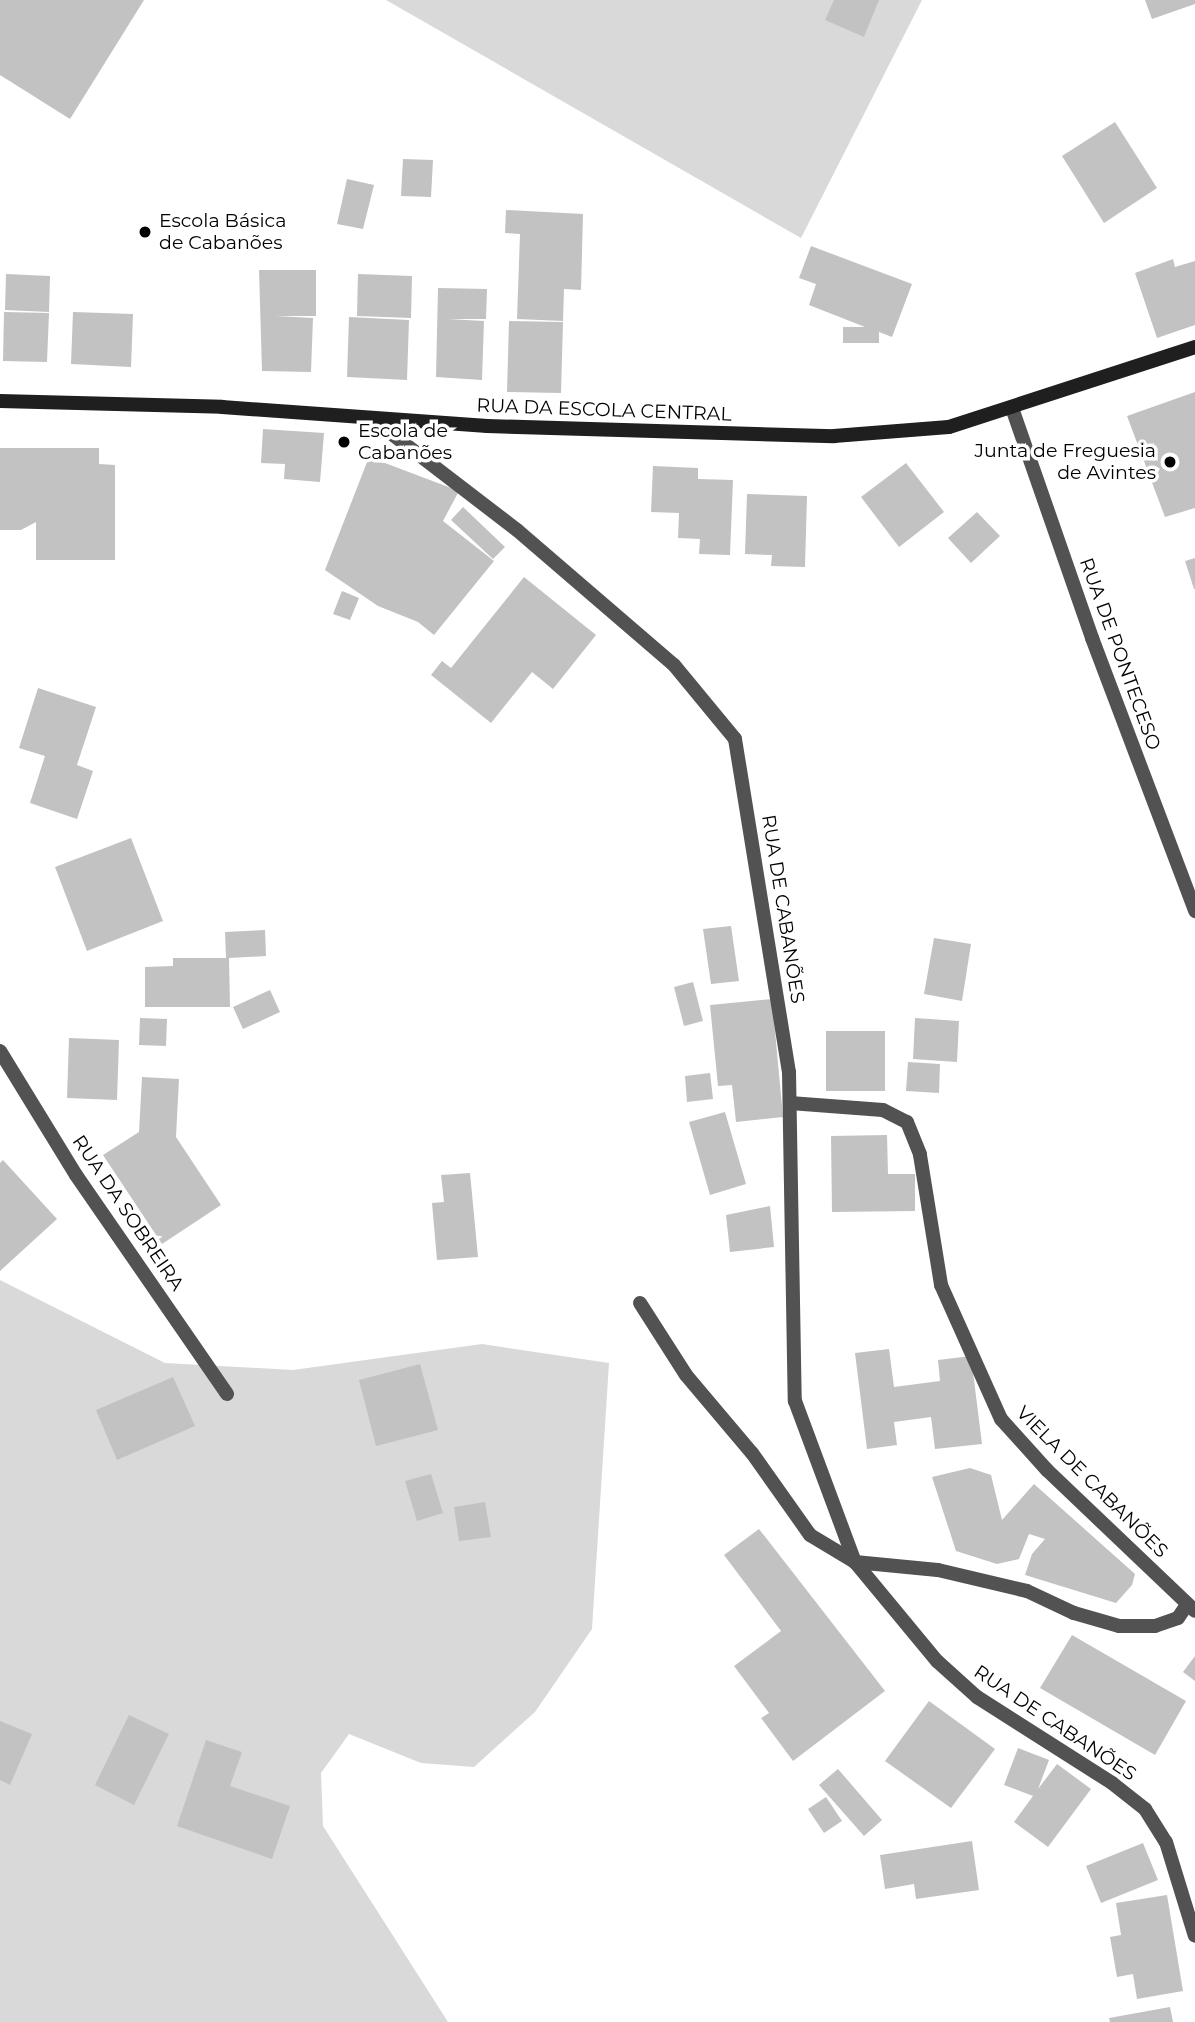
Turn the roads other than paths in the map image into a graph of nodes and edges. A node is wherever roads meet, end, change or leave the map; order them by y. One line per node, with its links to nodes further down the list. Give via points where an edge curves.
1 (1195, 347): 3 (street, RUA DA ESCOLA CENTRAL)
2 (0, 401): 4 (street, RUA DA ESCOLA CENTRAL, via 222,407)
3 (1012, 408): 4 (street, RUA DA ESCOLA CENTRAL, via 949,427 834,436); 5 (street, RUA DE PONTECESO)
4 (371, 418): 7 (street, RUA DE CABANÕES, via 517,530 674,666 735,739 771,951)
5 (1195, 911)
6 (0, 1051): 9 (street, RUA DA SOBREIRA, via 76,1175)
7 (790, 1103): 10 (street, RUA DE CABANÕES, via 795,1401); 11 (street, VIELA DE CABANÕES, via 883,1110 907,1122 920,1155 941,1284 1001,1419)
8 (640, 1303): 10 (street, RUA DE CABANÕES, via 686,1375 752,1453 810,1535)
9 (228, 1394)
10 (855, 1562): 11 (street, via 938,1570 1027,1591 1074,1613 1119,1626 1154,1626); 12 (street, RUA DE CABANÕES, via 937,1661 976,1697 1145,1809 1166,1842)
11 (1191, 1608)
12 (1195, 1936)

